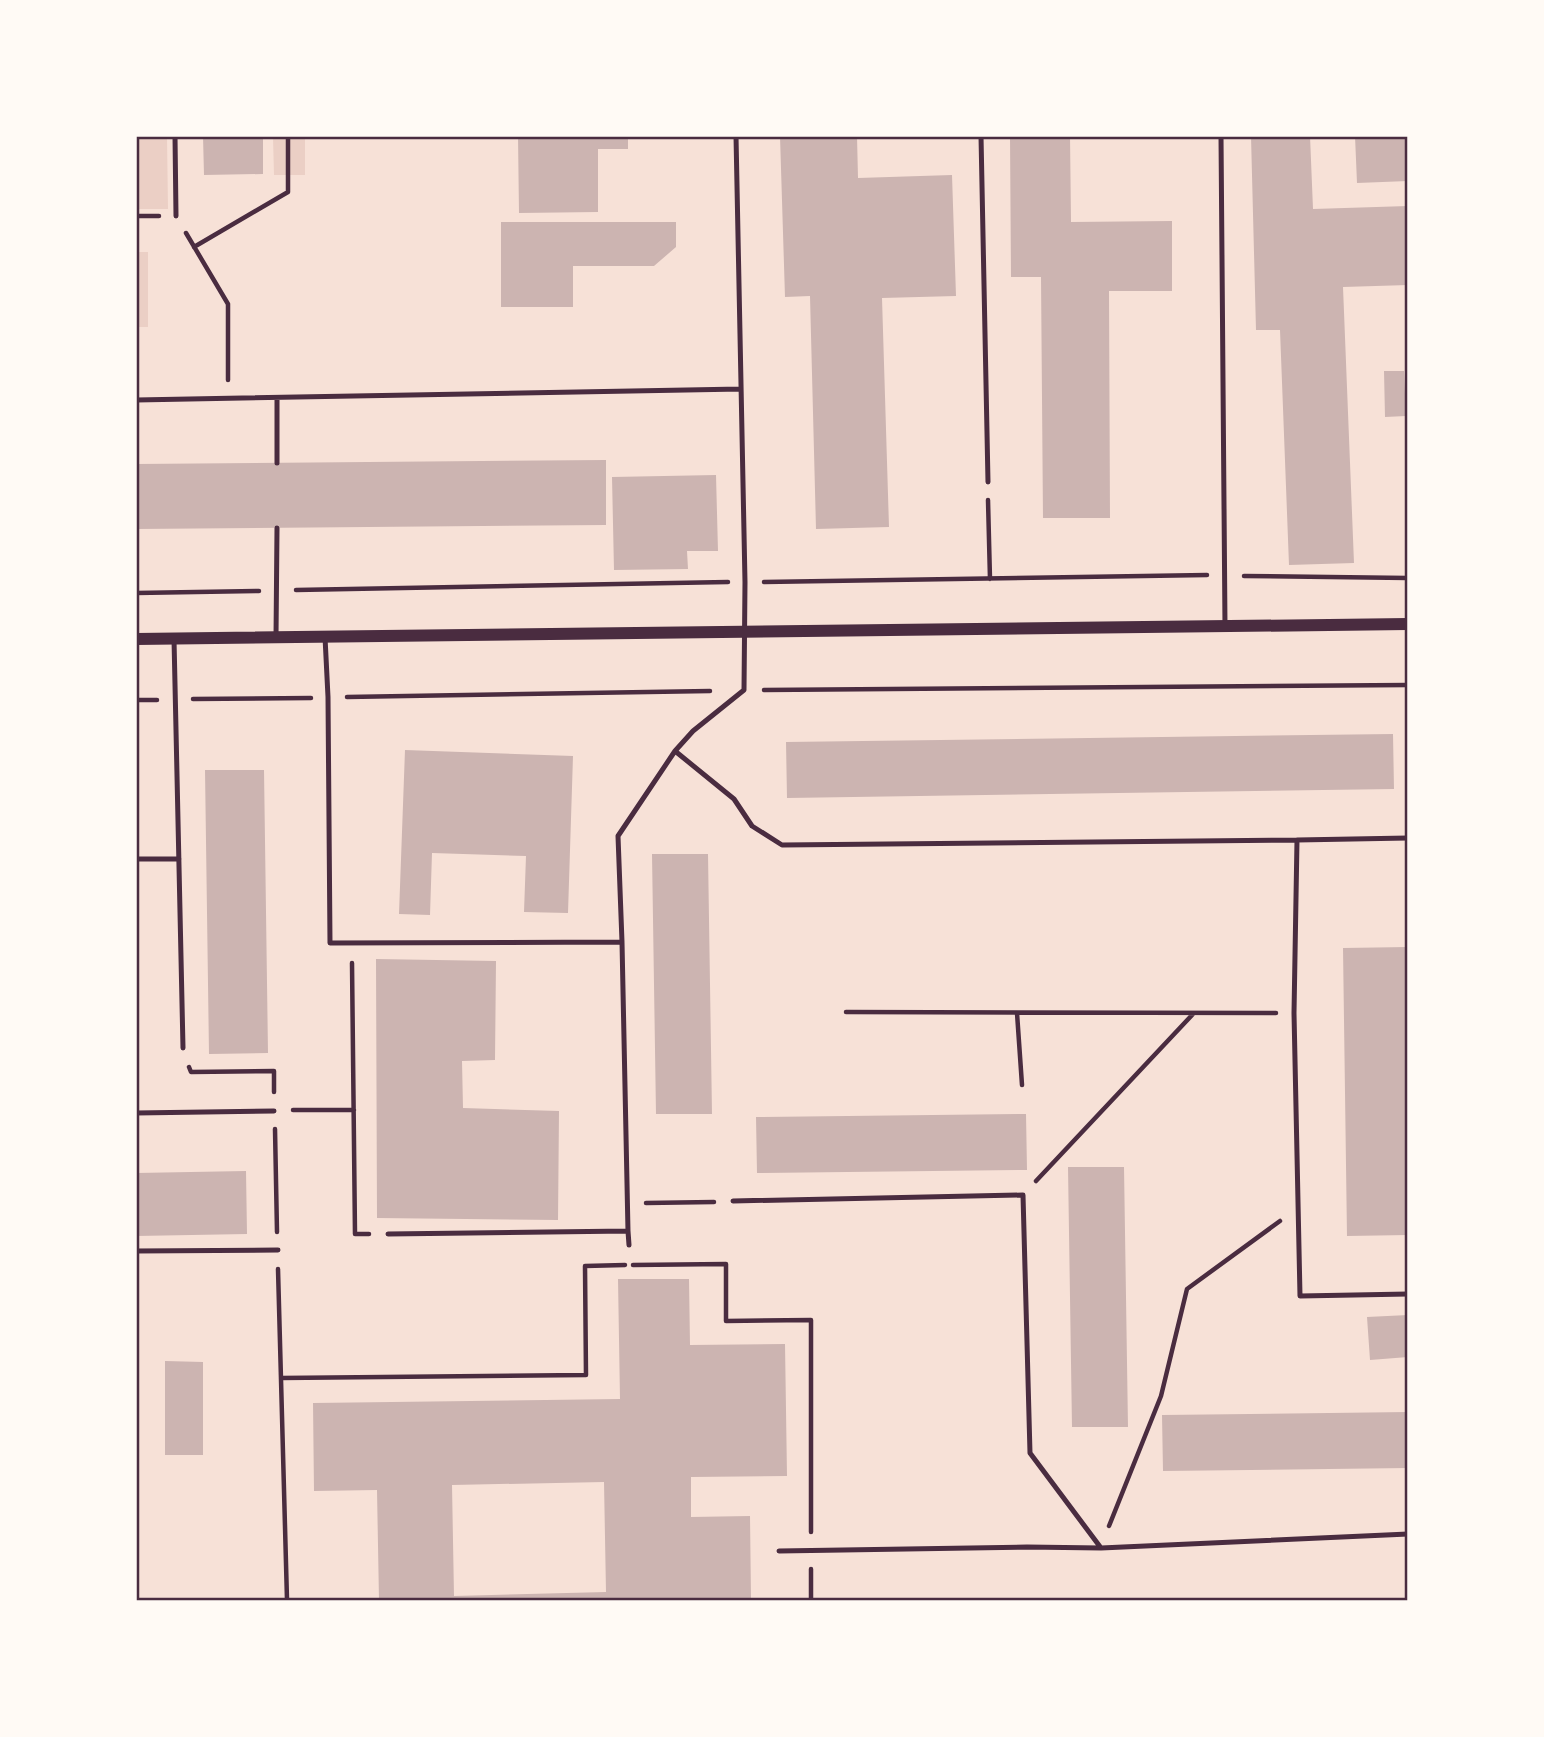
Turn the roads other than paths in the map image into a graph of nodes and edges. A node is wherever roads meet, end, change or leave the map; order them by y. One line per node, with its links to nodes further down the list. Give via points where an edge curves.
1 (175, 136): 5 (lane)
2 (736, 136): 6 (lane)
3 (981, 136): 10 (lane)
4 (1221, 136): 13 (lane)
5 (176, 216)
6 (741, 389): 7 (lane); 14 (lane)
7 (277, 398): 8 (lane); 9 (lane)
8 (136, 401)
9 (277, 463)
10 (988, 482)
11 (277, 528): 16 (lane)
12 (1408, 624): 13 (street)
13 (1225, 626): 14 (street)
14 (746, 633): 15 (street); 19 (lane, via 744,690)
15 (325, 637): 16 (street); 24 (lane, via 330,943)
16 (276, 638): 18 (street)
17 (136, 639): 18 (street)
18 (174, 639): 23 (lane)
19 (675, 751): 21 (lane, via 734,799 752,826 782,845); 24 (lane, via 618,836)
20 (1408, 838): 21 (lane)
21 (1297, 840): 34 (lane, via 1294,1013 1300,1296)
22 (136, 859): 23 (lane)
23 (179, 859): 25 (lane)
24 (622, 942): 29 (lane)
25 (183, 1048)
26 (274, 1111): 27 (lane)
27 (136, 1112)
28 (733, 1201): 36 (lane, via 1023,1195 1030,1453)
29 (628, 1231): 30 (lane); 31 (lane)
30 (388, 1234)
31 (629, 1245)
32 (278, 1250): 33 (lane)
33 (136, 1251)
34 (1408, 1294)
35 (1408, 1534): 36 (lane)
36 (1101, 1548): 37 (lane)
37 (779, 1551)

